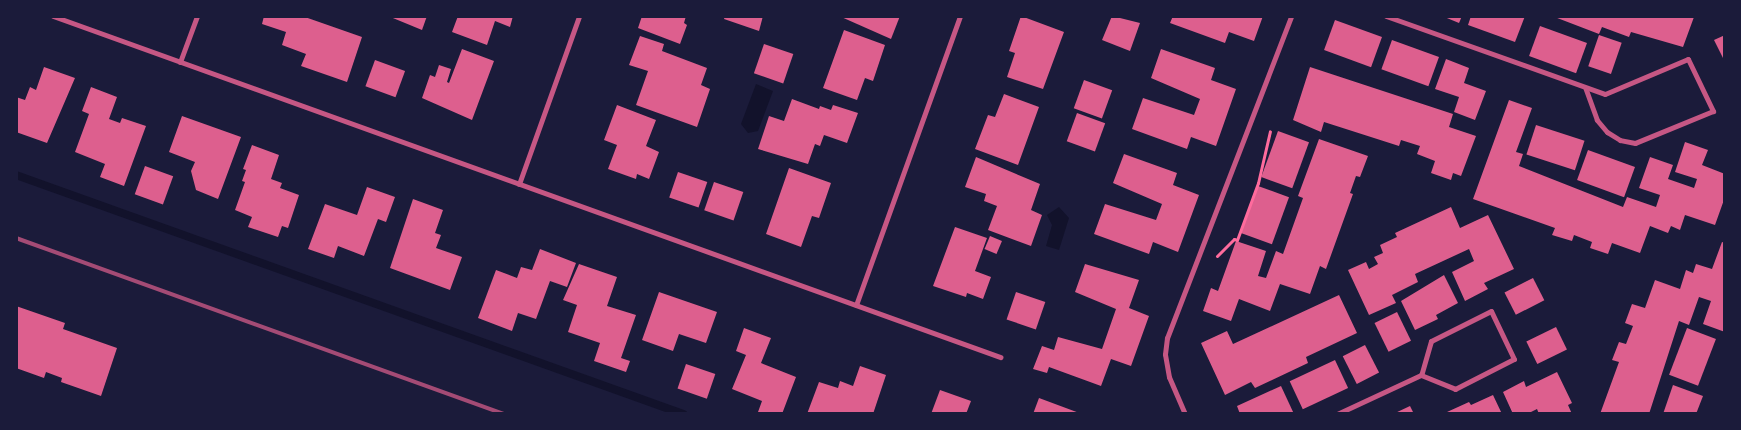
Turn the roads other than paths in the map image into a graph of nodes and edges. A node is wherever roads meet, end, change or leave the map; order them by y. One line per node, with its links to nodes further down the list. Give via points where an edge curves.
1 (52, 16): 7 (street)
2 (197, 16): 7 (street)
3 (579, 16): 9 (street)
4 (960, 16): 10 (street)
5 (1291, 16): 13 (street, via 1167,338 1165,354 1170,377)
6 (1386, 16): 8 (street)
7 (180, 62): 9 (street)
8 (1586, 89): 8 (street, via 1597,120 1607,132 1620,140 1635,143 1713,111 1688,59 1605,94)
9 (519, 184): 10 (street)
10 (856, 305): 11 (street)
11 (1000, 357)
12 (1421, 375): 12 (street, via 1455,389 1514,359 1491,311 1431,341); 14 (street)
13 (1185, 414)
14 (1337, 414)

